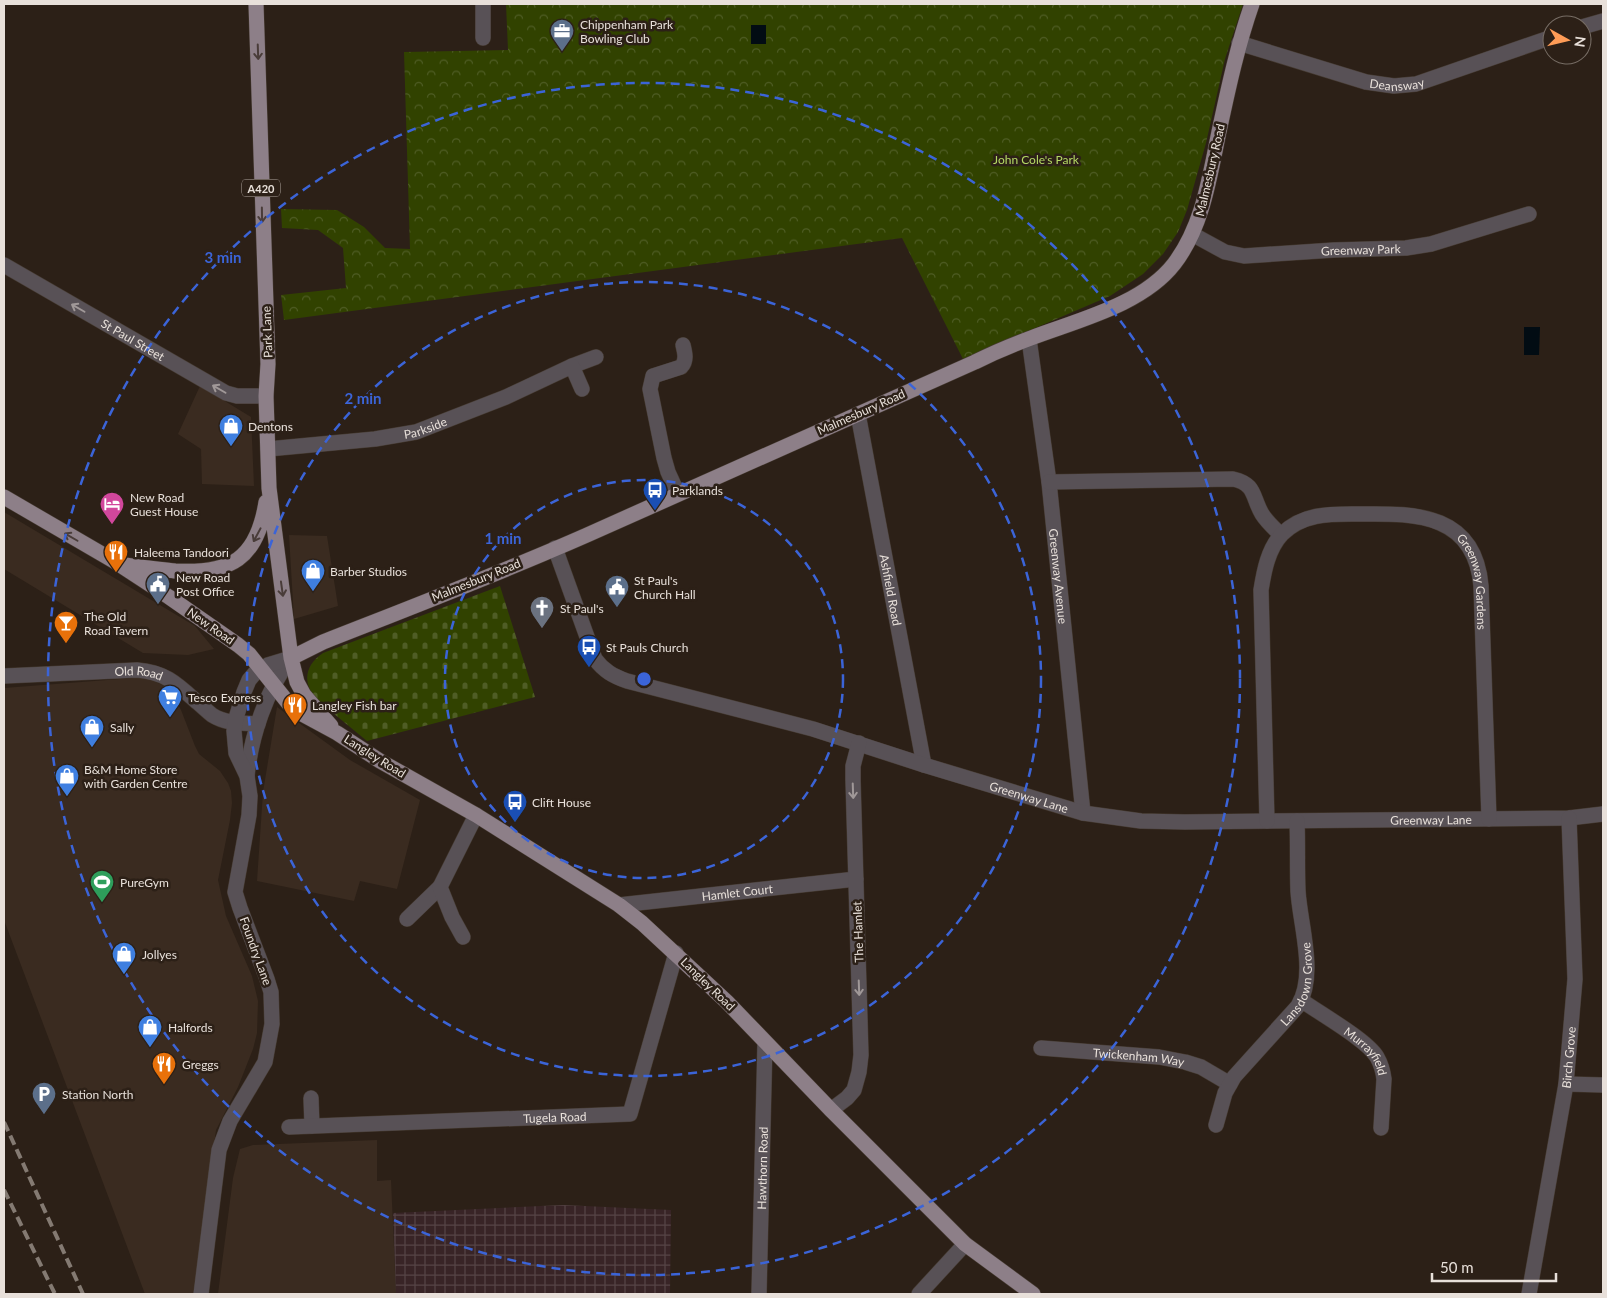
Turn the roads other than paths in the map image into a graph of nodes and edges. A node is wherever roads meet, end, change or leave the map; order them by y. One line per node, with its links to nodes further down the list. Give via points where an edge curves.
1 (256, 4): 15 (main road, Park Lane / A420, one-way to 15, via 268,364)
2 (483, 4): 4 (street)
3 (1252, 4): 6 (main road, Malmesbury Road)
4 (483, 38)
5 (1542, 40): 6 (street, Deansway, via 1416,84 1394,86 1362,81)
6 (1239, 44): 8 (main road, Malmesbury Road, via 1205,197)
7 (1529, 214): 8 (street, Greenway Park, via 1431,244 1406,248 1244,256 1225,252)
8 (1192, 234): 10 (main road, Malmesbury Road, via 1175,263 1145,289 1101,313)
9 (4, 265): 15 (street, St Paul Street, one-way to 9, via 226,393)
10 (1029, 339): 16 (main road, Malmesbury Road); 18 (street, Greenway Avenue)
11 (683, 345): 20 (street, via 686,357 683,364 653,376 650,389 666,466)
12 (596, 357): 13 (street, Parkside)
13 (572, 366): 14 (street); 17 (street, Parkside, via 506,397 416,432 375,440)
14 (582, 389)
15 (266, 396): 17 (main road, Park Lane / A420)
16 (858, 414): 20 (main road, Malmesbury Road); 33 (street, Ashfield Road)
17 (268, 449): 19 (main road, Park Lane / A420)
18 (1049, 482): 22 (street, via 1233,478 1253,491 1263,516); 35 (street, Greenway Avenue)
19 (269, 488): 24 (main road, New Road / A420, one-way to 24, via 258,534 241,558 229,565 213,570 182,571 149,569); 25 (main road, Park Lane, one-way to 25)
20 (678, 494): 23 (main road, Malmesbury Road)
21 (4, 497): 24 (main road, New Road / A420, one-way to 21)
22 (1281, 535): 39 (street, Greenway Gardens, via 1298,522 1315,516 1400,513 1443,524 1468,545 1478,565 1481,586); 40 (street, Greenway Gardens, via 1268,558 1262,590)
23 (555, 548): 25 (main road, Malmesbury Road); 32 (street, Greenway Lane, via 595,659 612,675)
24 (114, 561): 26 (main road, New Road, via 242,648)
25 (291, 658): 26 (street); 28 (street); 31 (main road, Langley Road, via 304,695)
26 (261, 668): 28 (main road, New Road); 29 (street, Foundry Lane, via 249,680)
27 (4, 676): 29 (street, Old Road, via 148,671 170,679 212,715)
28 (274, 686): 30 (street); 31 (main road, Langley Road, via 300,713)
29 (235, 723): 30 (street, Old Road); 34 (street, Foundry Lane, via 236,753)
30 (258, 724): 34 (street, via 251,744)
31 (337, 733): 37 (main road, Langley Road)
32 (860, 743): 33 (street, Greenway Lane); 42 (street, The Hamlet, one-way to 42, via 853,766)
33 (924, 765): 35 (street, Greenway Lane)
34 (247, 776): 61 (street, Foundry Lane, via 250,805 235,892 267,979 272,1024 265,1062 230,1121 219,1150)
35 (1083, 813): 40 (street, Greenway Lane, via 1149,821)
36 (1603, 814): 38 (street, Greenway Lane)
37 (476, 815): 43 (street); 44 (main road, Langley Road)
38 (1569, 818): 39 (street, Greenway Lane); 52 (street, Birch Grove, via 1574,979)
39 (1489, 819): 41 (street, Greenway Lane)
40 (1267, 821): 41 (street, Greenway Lane)
41 (1297, 821): 48 (street, Lansdown Grove, via 1298,893 1306,954)
42 (856, 879): 44 (street, Hamlet Court); 55 (street, The Hamlet, one-way to 55, via 859,1072 851,1095)
43 (440, 887): 45 (street); 46 (street)
44 (619, 905): 47 (main road, Langley Road)
45 (407, 919)
46 (464, 937)
47 (676, 953): 49 (main road, Langley Road); 57 (street, Tugela Road, via 630,1114)
48 (1301, 1000): 51 (street, Lansdown Grove); 59 (street, Murrayfield, via 1369,1046 1378,1057 1384,1079)
49 (765, 1042): 55 (main road, Langley Road); 62 (street, Hawthorn Road)
50 (1041, 1048): 51 (street, Twickenham Way, via 1176,1060 1194,1064)
51 (1230, 1084): 56 (street, Lansdown Grove)
52 (1566, 1084): 53 (street); 65 (street, Birch Grove)
53 (1603, 1084)
54 (311, 1098): 57 (street)
55 (830, 1110): 60 (main road, Langley Road)
56 (1216, 1125)
57 (312, 1126): 58 (street, Tugela Road)
58 (289, 1127)
59 (1381, 1128)
60 (965, 1244): 63 (street); 64 (main road, Langley Road)
61 (201, 1294)
62 (759, 1294)
63 (919, 1294)
64 (1033, 1294)
65 (1529, 1294)

